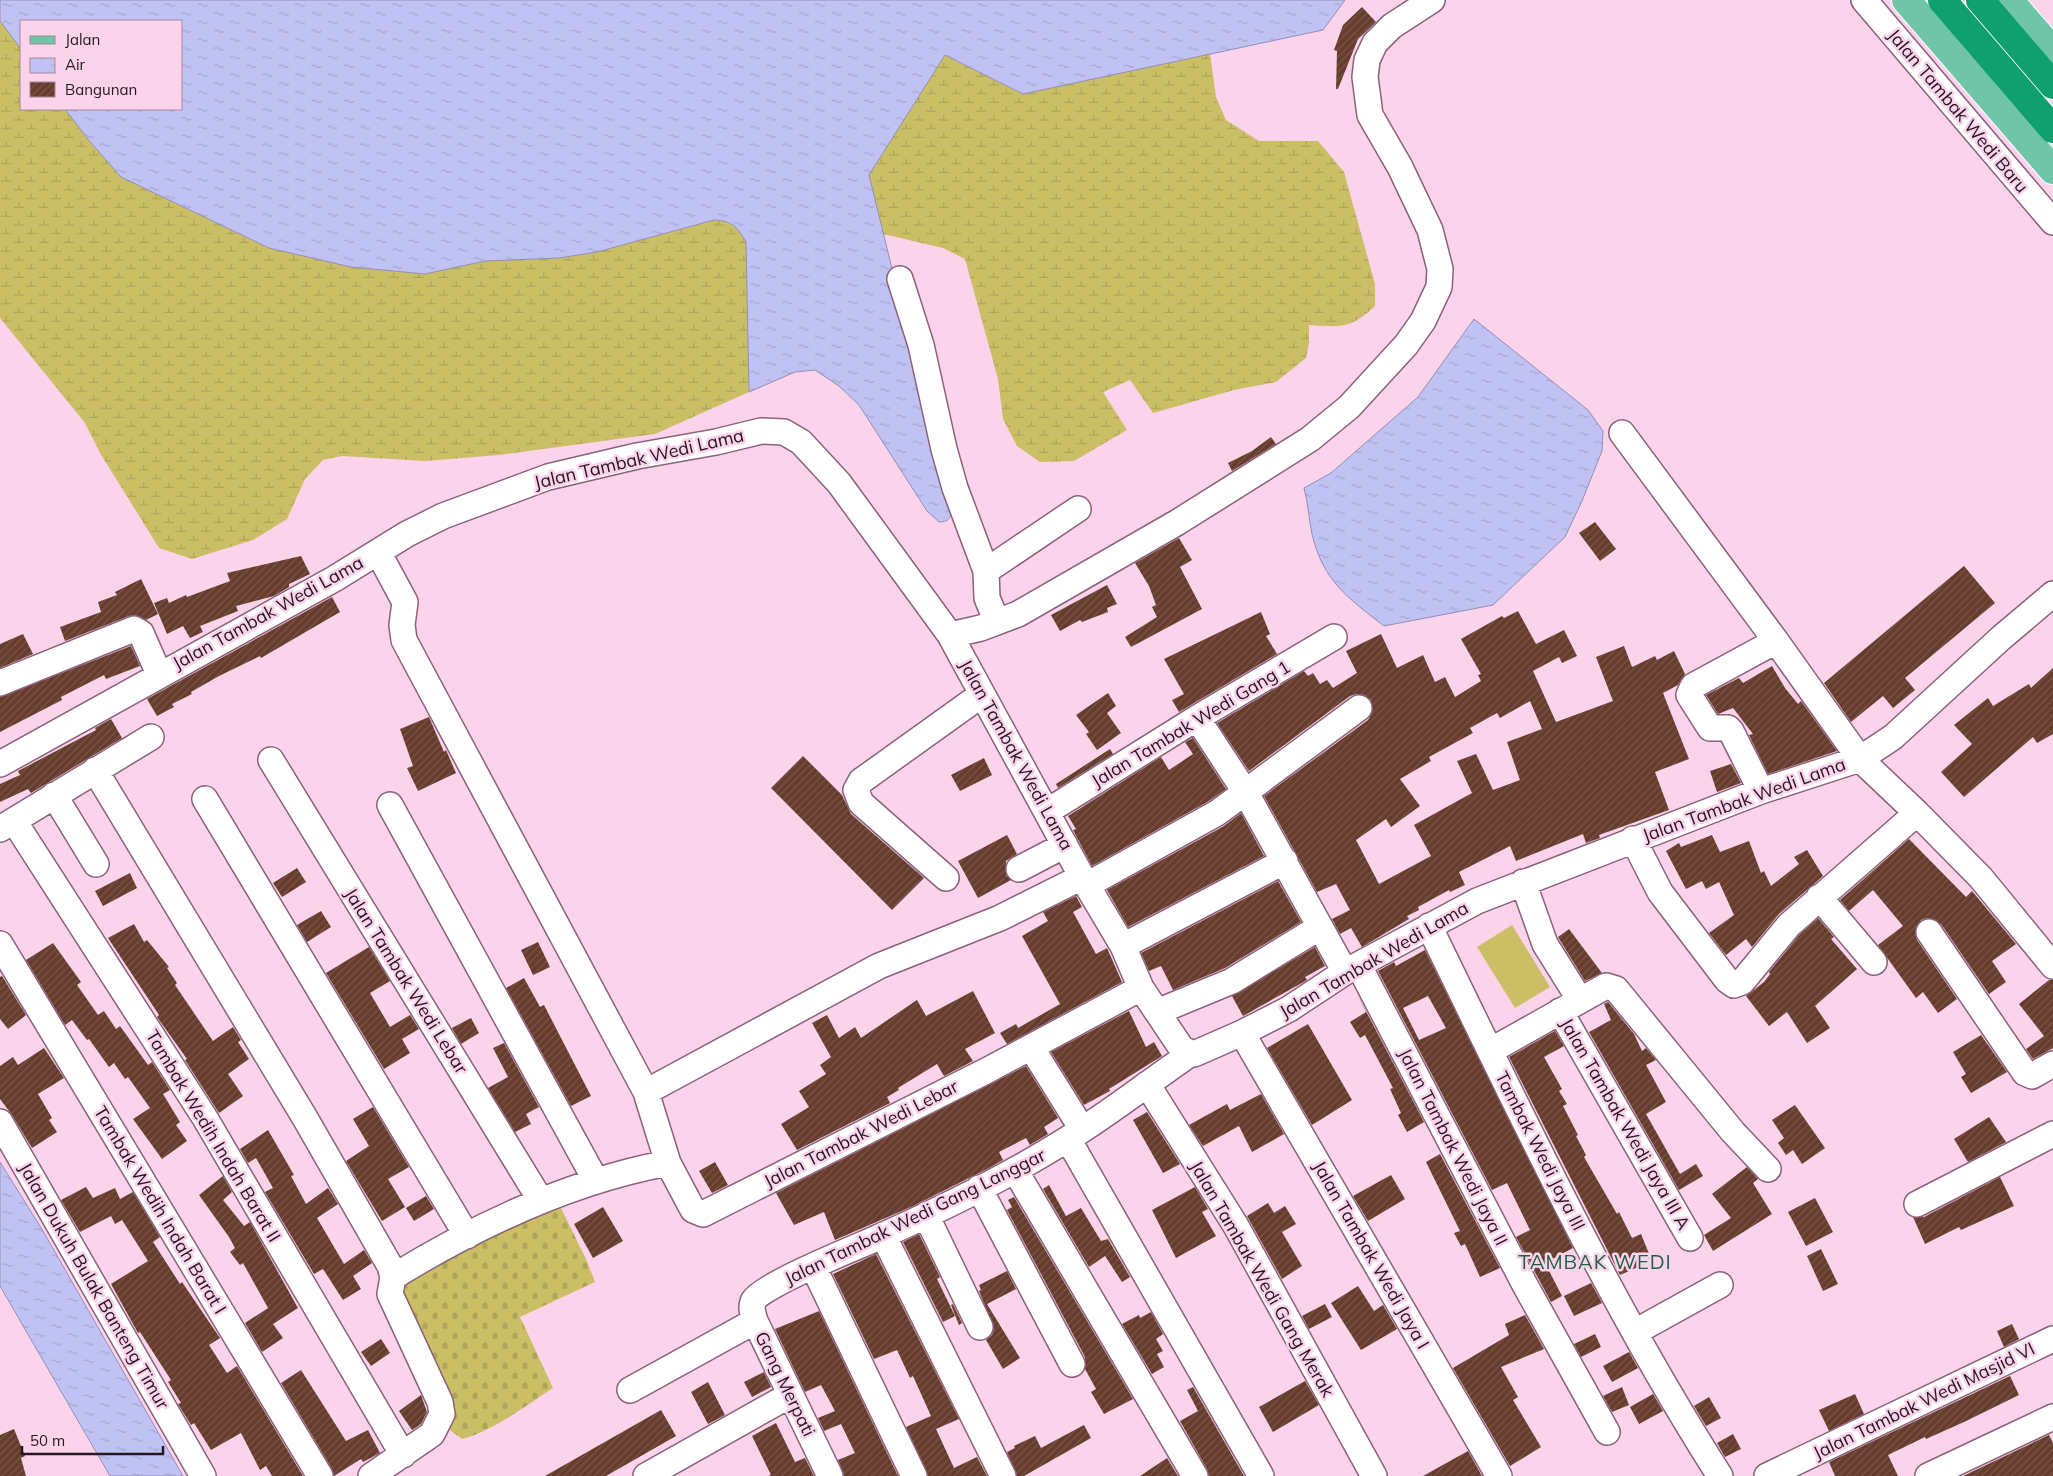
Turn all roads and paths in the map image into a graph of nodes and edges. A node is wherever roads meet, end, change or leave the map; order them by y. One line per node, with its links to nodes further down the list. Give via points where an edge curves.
1 (1432, 0): 18 (street, Jalan Tambak Wedi Lama, via 1392,26 1375,44 1366,60 1365,77 1370,115 1426,221 1440,269 1439,288 1423,322 1380,375 1310,440 1116,559 1018,614)
2 (1864, 0): 11 (street, Jalan Tambak Wedi Baru)
3 (1906, 0): 10 (main road)
4 (1942, 0): 9 (highway)
5 (1980, 0): 8 (highway)
6 (2009, 0): 7 (main road)
7 (2053, 51)
8 (2053, 84)
9 (2053, 129)
10 (2053, 170)
11 (2053, 222)
12 (900, 279): 16 (street, via 921,345 955,488)
13 (1622, 433): 21 (street)
14 (1078, 509): 16 (street)
15 (378, 552): 19 (street, Jalan Tambak Wedi Lama, via 443,516 548,477 761,431 784,432 801,442 839,483); 22 (street, Jalan Tambak Wedi Lama); 66 (street, Jalan Tambak Wedi Lebar, via 406,602 402,625 404,640)
16 (986, 571): 18 (street, via 987,598)
17 (2053, 594): 28 (street, Jalan Tambak Wedi Lama, via 1893,737)
18 (997, 622): 19 (street, Jalan Tambak Wedi Lama)
19 (950, 636): 23 (street, Jalan Tambak Wedi Lama)
20 (1334, 637): 26 (street, Jalan Tambak Wedi Gang 1)
21 (1776, 641): 28 (street); 32 (street, via 1693,686 1690,691 1710,728 1728,728 1731,731)
22 (158, 674): 24 (street, via 141,633 134,629); 30 (street, Jalan Tambak Wedi Lama)
23 (974, 681): 37 (street, Jalan Tambak Wedi Lama); 45 (street, via 862,781 856,790 861,802)
24 (0, 683)
25 (1359, 708): 33 (street)
26 (1197, 718): 33 (street, Jalan Tambak Wedi Jaya II); 37 (street, Jalan Tambak Wedi Gang 1)
27 (151, 736): 31 (street)
28 (1860, 759): 32 (street, Jalan Tambak Wedi Lama); 38 (street)
29 (271, 760): 75 (street, Jalan Tambak Wedi Lebar)
30 (0, 764)
31 (95, 770): 34 (street); 82 (street, via 305,1118 390,1266)
32 (1761, 791): 40 (street, Jalan Tambak Wedi Lama)
33 (1246, 793): 42 (street, Jalan Tambak Wedi Jaya II); 46 (street, via 1217,813)
34 (54, 795): 39 (street); 43 (street)
35 (205, 799): 78 (street)
36 (390, 805): 73 (street)
37 (1048, 811): 41 (street, Jalan Tambak Wedi Lama)
38 (1917, 812): 48 (street); 55 (street, via 1981,878)
39 (7, 825): 94 (street, Tambak Wedih Indah Barat II, via 205,1118)
40 (1633, 839): 47 (street, Jalan Tambak Wedi Lama); 48 (street, via 1660,892 1734,985 1742,982 1789,925)
41 (1065, 845): 44 (street); 46 (street, Jalan Tambak Wedi Lama)
42 (1285, 861): 50 (street, Jalan Tambak Wedi Jaya II); 53 (street)
43 (96, 864)
44 (1019, 869)
45 (946, 878)
46 (1085, 881): 53 (street, Jalan Tambak Wedi Lama); 66 (street, via 879,966)
47 (1523, 882): 49 (street, Jalan Tambak Wedi Lama, via 1477,900); 58 (street, Jalan Tambak Wedi Jaya III A)
48 (1819, 897): 54 (street)
49 (1429, 926): 56 (street, Jalan Tambak Wedi Lama); 62 (street, Tambak Wedi Jaya III)
50 (1320, 927): 56 (street, Jalan Tambak Wedi Jaya II); 59 (street, via 1232,981)
51 (1929, 932): 64 (street, via 2026,1073 2032,1076)
52 (0, 944): 96 (street, Tambak Wedih Indah Barat I)
53 (1123, 946): 57 (street, Jalan Tambak Wedi Lama)
54 (1874, 962)
55 (2053, 966)
56 (1352, 969): 60 (street, Jalan Tambak Wedi Lama, via 1289,1009); 93 (street, Jalan Tambak Wedi Jaya II)
57 (1141, 988): 59 (street, Jalan Tambak Wedi Lama); 61 (street, Jalan Tambak Wedi Lebar)
58 (1570, 1006): 62 (street); 71 (street, via 1606,986 1616,989); 80 (street, Jalan Tambak Wedi Jaya III A)
59 (1156, 1012): 63 (street, Jalan Tambak Wedi Lama, via 1182,1049)
60 (1242, 1033): 63 (street, Jalan Tambak Wedi Lama); 105 (street, Jalan Tambak Wedi Jaya I)
61 (1031, 1047): 68 (street); 70 (street, Jalan Tambak Wedi Lebar, via 703,1214 693,1210)
62 (1490, 1051): 87 (street, Tambak Wedi Jaya III, via 1558,1191)
63 (1190, 1054): 65 (street, Jalan Tambak Wedi Gang Langgar)
64 (2053, 1064)
65 (1147, 1084): 68 (street, Jalan Tambak Wedi Gang Langgar); 104 (street, Jalan Tambak Wedi Gang Merak, via 1236,1226)
66 (646, 1092): 70 (street, Jalan Tambak Wedi Lebar)
67 (0, 1122): 95 (street, Jalan Dukuh Bulak Banteng Timur)
68 (1075, 1134): 72 (street, Jalan Tambak Wedi Gang Langgar); 103 (street)
69 (2053, 1134): 76 (street)
70 (668, 1163): 73 (street)
71 (1768, 1169)
72 (1015, 1170): 74 (street, Jalan Tambak Wedi Gang Langgar); 102 (street)
73 (596, 1181): 75 (street)
74 (979, 1188): 77 (street, Jalan Tambak Wedi Gang Langgar); 89 (street)
75 (541, 1201): 78 (street)
76 (1917, 1204)
77 (926, 1214): 79 (street, Jalan Tambak Wedi Gang Langgar); 86 (street)
78 (467, 1236): 82 (street)
79 (883, 1236): 81 (street, Jalan Tambak Wedi Gang Langgar); 101 (street)
80 (1690, 1238)
81 (813, 1266): 84 (street, Jalan Tambak Wedi Gang Langgar); 100 (street)
82 (393, 1277): 94 (street, via 390,1294 440,1402 442,1414 432,1434)
83 (1720, 1286): 87 (street)
84 (761, 1292): 85 (street, Gang Merpati, via 752,1309)
85 (755, 1322): 90 (street); 91 (street, Gang Merpati)
86 (980, 1327)
87 (1635, 1332): 106 (street, Tambak Wedi Jaya III, via 1674,1405)
88 (2053, 1339): 107 (street, Jalan Tambak Wedi Masjid VI)
89 (1072, 1364)
90 (630, 1390)
91 (790, 1395): 98 (street); 99 (street, Gang Merpati)
92 (2053, 1417): 108 (street)
93 (1607, 1432)
94 (403, 1455): 97 (street)
95 (203, 1476)
96 (320, 1476)
97 (371, 1476)
98 (646, 1476)
99 (830, 1476)
100 (914, 1476)
101 (1002, 1476)
102 (1195, 1476)
103 (1261, 1476)
104 (1374, 1476)
105 (1499, 1476)
106 (1720, 1476)
107 (1767, 1476)
108 (1928, 1476)

